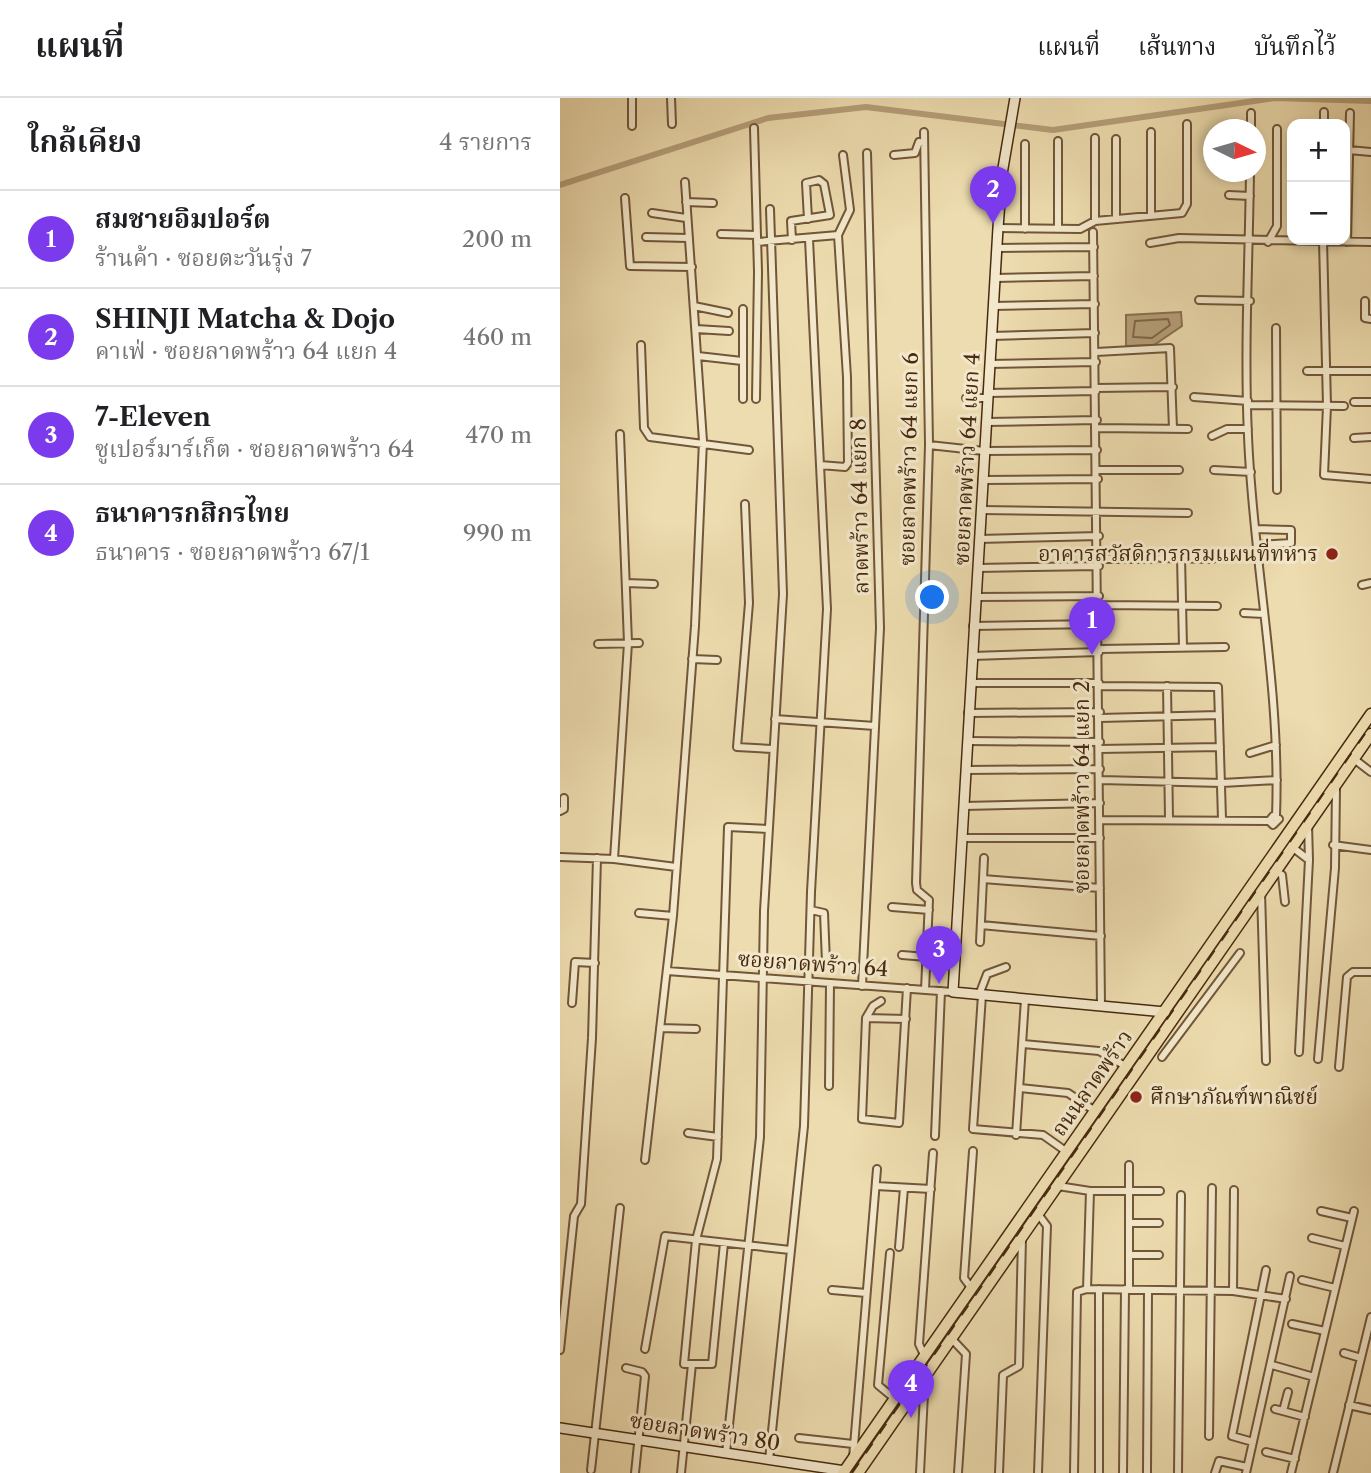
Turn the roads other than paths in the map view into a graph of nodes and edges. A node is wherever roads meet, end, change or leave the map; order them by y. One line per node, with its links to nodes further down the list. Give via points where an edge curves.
1 (632, 98): 12 (street)
2 (671, 98): 10 (street)
3 (1015, 98): 41 (street, ซอยลาดพร้าว 64 แยก 4)
4 (1324, 112): 8 (street)
5 (1251, 113): 7 (street)
6 (1350, 113): 9 (street)
7 (1251, 119)
8 (1324, 119)
9 (1350, 119)
10 (672, 124)
11 (1187, 124): 36 (street, via 1185,210 1176,215)
12 (632, 127)
13 (754, 128): 49 (street)
14 (1278, 130): 54 (street, via 1277,226)
15 (924, 132): 20 (street, ซอยลาดพร้าว 64 แยก 6)
16 (1151, 132): 36 (street)
17 (1095, 138): 40 (street)
18 (1116, 139): 39 (street)
19 (1058, 141): 42 (street)
20 (924, 143): 26 (street, via 919,142 912,155); 112 (street, ซอยลาดพร้าว 64 แยก 6)
21 (1026, 144): 43 (street)
22 (1350, 150): 23 (street)
23 (1371, 152)
24 (867, 153): 169 (street, ลาดพร้าว 64 แยก 8, via 880,628)
25 (843, 155): 46 (street, via 850,210)
26 (894, 155)
27 (685, 182): 32 (street)
28 (1250, 182): 30 (street)
29 (1229, 195): 30 (street)
30 (1250, 196): 52 (street)
31 (625, 198): 62 (street, via 629,265)
32 (686, 202): 33 (street); 37 (street)
33 (713, 203)
34 (770, 209): 53 (street)
35 (652, 213): 37 (street)
36 (1152, 215): 39 (street)
37 (686, 218): 48 (street)
38 (808, 219): 38 (street, via 830,215 822,181 806,183); 51 (street, via 791,221)
39 (1116, 219): 40 (street)
40 (1095, 221): 42 (street, via 1080,229)
41 (998, 228): 43 (street); 61 (street, ซอยลาดพร้าว 64 แยก 4)
42 (1058, 228): 43 (street)
43 (1025, 229)
44 (1093, 233): 60 (street, ซอยลาดพร้าว 64 แยก 2)
45 (721, 234): 49 (street)
46 (838, 234): 50 (street); 116 (street, via 848,463 845,467)
47 (646, 237): 48 (street)
48 (688, 238): 62 (street)
49 (757, 239): 53 (street); 94 (street)
50 (809, 239): 51 (street); 116 (street)
51 (792, 240): 53 (street)
52 (1250, 240): 54 (street); 58 (street); 66 (street)
53 (771, 241): 167 (street, via 783,594)
54 (1268, 242): 55 (street)
55 (1287, 242)
56 (1350, 242): 57 (street)
57 (1371, 242)
58 (1150, 243)
59 (1323, 245): 87 (street)
60 (1094, 247): 61 (street); 63 (street, ซอยลาดพร้าว 64 แยก 2)
61 (997, 248): 64 (street, ซอยลาดพร้าว 64 แยก 4)
62 (692, 267): 69 (street)
63 (1094, 276): 64 (street); 68 (street, ซอยลาดพร้าว 64 แยก 2)
64 (995, 278): 70 (street, ซอยลาดพร้าว 64 แยก 4)
65 (1199, 300): 66 (street)
66 (1250, 301): 97 (street)
67 (1365, 301): 73 (street, via 1365,318)
68 (1095, 304): 70 (street); 77 (street, ซอยลาดพร้าว 64 แยก 2)
69 (694, 306): 72 (street); 75 (street)
70 (997, 306): 78 (street, ซอยลาดพร้าว 64 แยก 4)
71 (743, 309): 82 (street)
72 (728, 313)
73 (1371, 319)
74 (1276, 328): 98 (street)
75 (696, 329): 76 (street); 81 (street)
76 (729, 331)
77 (1092, 333): 78 (street); 80 (street, ซอยลาดพร้าว 64 แยก 2)
78 (991, 336): 84 (street, ซอยลาดพร้าว 64 แยก 4)
79 (641, 345): 111 (street, via 646,433 661,440)
80 (1096, 352): 83 (street, ซอยลาดพร้าว 64 แยก 2); 88 (street, via 1170,348)
81 (698, 356): 82 (street); 111 (street)
82 (742, 360): 93 (street)
83 (1096, 362): 84 (street); 89 (street, ซอยลาดพร้าว 64 แยก 2)
84 (989, 364): 90 (street, ซอยลาดพร้าว 64 แยก 4)
85 (1307, 371): 87 (street)
86 (1371, 371): 87 (street)
87 (1325, 372): 100 (street)
88 (1173, 387): 89 (street); 104 (street)
89 (1094, 390): 90 (street); 101 (street, ซอยลาดพร้าว 64 แยก 2)
90 (987, 395): 92 (street); 102 (street, ซอยลาดพร้าว 64 แยก 4)
91 (1194, 397): 97 (street)
92 (966, 398)
93 (743, 399)
94 (756, 399)
95 (1354, 402): 96 (street)
96 (1371, 402)
97 (1248, 403): 98 (street); 106 (street)
98 (1276, 405): 100 (street); 124 (street)
99 (1344, 405): 100 (street)
100 (1327, 406): 122 (street, via 1324,475)
101 (1093, 420): 102 (street); 103 (street, ซอยลาดพร้าว 64 แยก 2)
102 (986, 422): 115 (street, ซอยลาดพร้าว 64 แยก 4)
103 (1097, 428): 104 (street); 114 (street, ซอยลาดพร้าว 64 แยก 2)
104 (1173, 429): 105 (street)
105 (1188, 429)
106 (1248, 429): 108 (street, via 1234,427); 120 (street)
107 (620, 434): 137 (street)
108 (1212, 436)
109 (1371, 437): 110 (street)
110 (1354, 438)
111 (703, 445): 113 (street); 157 (street)
112 (929, 445): 115 (street); 216 (street, ซอยลาดพร้าว 64 แยก 6, via 916,883 929,900)
113 (750, 450)
114 (1097, 450): 115 (street); 117 (street, ซอยลาดพร้าว 64 แยก 2)
115 (984, 451): 123 (street, ซอยลาดพร้าว 64 แยก 4)
116 (820, 466): 168 (street, via 827,609)
117 (1098, 470): 118 (street); 121 (street, ซอยลาดพร้าว 64 แยก 2)
118 (1179, 470)
119 (1214, 470): 120 (street)
120 (1251, 472): 129 (street)
121 (1098, 479): 123 (street); 126 (street, ซอยลาดพร้าว 64 แยก 2)
122 (1371, 479)
123 (982, 480): 127 (street, ซอยลาดพร้าว 64 แยก 4)
124 (1277, 491)
125 (745, 504): 176 (street, via 749,603 737,747)
126 (1098, 509): 127 (street); 128 (street); 130 (street, ซอยลาดพร้าว 64 แยก 2)
127 (981, 510): 131 (street, ซอยลาดพร้าว 64 แยก 4)
128 (1188, 513)
129 (1257, 529): 132 (street); 132 (street, via 1291,530 1291,543)
130 (1098, 536): 131 (street); 135 (street, ซอยลาดพร้าว 64 แยก 2)
131 (979, 538): 136 (street, ซอยลาดพร้าว 64 แยก 4)
132 (1258, 545): 147 (street)
133 (1181, 557): 134 (street); 135 (street); 144 (street)
134 (1213, 559)
135 (1099, 563): 136 (street); 141 (street, ซอยลาดพร้าว 64 แยก 2)
136 (978, 568): 142 (street, ซอยลาดพร้าว 64 แยก 4)
137 (625, 583): 139 (street); 150 (street)
138 (1371, 583): 140 (street)
139 (654, 584)
140 (1362, 585)
141 (1099, 596): 142 (street); 143 (street, ซอยลาดพร้าว 64 แยก 2)
142 (976, 597): 149 (street, ซอยลาดพร้าว 64 แยก 4)
143 (1099, 605): 144 (street); 148 (street, ซอยลาดพร้าว 64 แยก 2)
144 (1183, 606): 145 (street); 153 (street)
145 (1217, 606)
146 (1244, 613): 147 (street)
147 (1264, 614): 172 (street, via 1274,680)
148 (1099, 624): 149 (street); 155 (street, ซอยลาดพร้าว 64 แยก 2)
149 (973, 626): 156 (street, ซอยลาดพร้าว 64 แยก 4)
150 (628, 643): 151 (street); 152 (street); 207 (street)
151 (639, 643)
152 (598, 644)
153 (1183, 647): 154 (street); 155 (street)
154 (1225, 647)
155 (1099, 650): 156 (street); 160 (street, ซอยลาดพร้าว 64 แยก 2)
156 (972, 656): 159 (street, ซอยลาดพร้าว 64 แยก 4)
157 (692, 659): 158 (street); 209 (street)
158 (717, 660)
159 (971, 683): 160 (street); 162 (street, ซอยลาดพร้าว 64 แยก 4)
160 (1099, 684): 161 (street); 164 (street, ซอยลาดพร้าว 64 แยก 2)
161 (1167, 686): 165 (street, via 1218,687); 166 (street)
162 (968, 713): 164 (street); 171 (street, ซอยลาดพร้าว 64 แยก 4)
163 (1371, 714): 177 (main road, ถนนลาดพร้าว)
164 (1100, 715): 166 (street); 173 (street, ซอยลาดพร้าว 64 แยก 2)
165 (1219, 715): 166 (street); 174 (street)
166 (1167, 717): 175 (street)
167 (775, 719): 168 (street); 176 (street)
168 (820, 722): 169 (street); 217 (street)
169 (875, 726): 235 (street, ลาดพร้าว 64 แยก 8)
170 (1371, 734): 179 (main road, ถนนลาดพร้าว)
171 (968, 741): 173 (street); 181 (street, ซอยลาดพร้าว 64 แยก 4)
172 (1276, 745): 178 (street); 184 (street)
173 (1100, 746): 175 (street); 180 (street, ซอยลาดพร้าว 64 แยก 2)
174 (1220, 747): 175 (street); 186 (street)
175 (1167, 748): 185 (street)
176 (773, 749): 197 (street)
177 (1345, 752): 179 (main road); 198 (main road, ถนนลาดพร้าว)
178 (1250, 753)
179 (1354, 759): 182 (street); 187 (main road, ถนนลาดพร้าว)
180 (1100, 769): 181 (street); 183 (street, ซอยลาดพร้าว 64 แยก 2)
181 (966, 770): 190 (street, ซอยลาดพร้าว 64 แยก 4)
182 (1371, 772)
183 (1100, 780): 185 (street); 189 (street, ซอยลาดพร้าว 64 แยก 2)
184 (1277, 780): 186 (street); 192 (street)
185 (1168, 782): 186 (street); 193 (street)
186 (1222, 783): 194 (street)
187 (1336, 785): 196 (main road, ถนนลาดพร้าว); 201 (street)
188 (564, 798): 191 (street)
189 (1100, 803): 190 (street); 195 (street, ซอยลาดพร้าว 64 แยก 2)
190 (964, 806): 199 (street, ซอยลาดพร้าว 64 แยก 4)
191 (560, 811)
192 (1273, 818): 194 (street); 198 (street, via 1272,825)
193 (1169, 819): 194 (street); 195 (street)
194 (1222, 819)
195 (1100, 820): 200 (street, ซอยลาดพร้าว 64 แยก 2)
196 (1308, 824): 202 (main road, ถนนลาดพร้าว); 208 (street)
197 (768, 829): 231 (street, via 728,827); 232 (street)
198 (1289, 832): 245 (main road, ถนนลาดพร้าว)
199 (963, 838): 200 (street); 239 (street, ซอยลาดพร้าว 64 แยก 4)
200 (1100, 838): 212 (street, ซอยลาดพร้าว 64 แยก 2)
201 (1333, 845): 203 (street); 253 (street, via 1335,868)
202 (1292, 847): 208 (street); 210 (main road, ถนนลาดพร้าว)
203 (1371, 850)
204 (560, 857): 205 (street)
205 (597, 858): 207 (street); 226 (street)
206 (985, 858): 211 (street)
207 (614, 859): 209 (street)
208 (1309, 860): 251 (street)
209 (676, 867): 219 (street)
210 (1276, 871): 213 (main road, ถนนลาดพร้าว); 214 (street, via 1282,875)
211 (983, 879): 212 (street); 220 (street)
212 (1100, 888): 221 (street, ซอยลาดพร้าว 64 แยก 2)
213 (1261, 892): 245 (main road, ถนนลาดพร้าว); 254 (street)
214 (1285, 902)
215 (892, 907): 216 (street)
216 (929, 909): 225 (street, ซอยลาดพร้าว 64 แยก 6)
217 (811, 911): 227 (street); 227 (street, via 824,913 826,962)
218 (639, 912): 219 (street)
219 (673, 916): 229 (street)
220 (981, 925): 221 (street); 222 (street)
221 (1101, 936): 244 (street, ซอยลาดพร้าว 64 แยก 2)
222 (980, 942)
223 (1240, 953): 252 (street)
224 (902, 955): 225 (street)
225 (927, 957): 237 (street, ซอยลาดพร้าว 64 แยก 6)
226 (595, 963): 243 (street, via 575,962); 318 (street, via 581,1204 574,1216)
227 (811, 965): 233 (street)
228 (1006, 967): 240 (street, via 987,974)
229 (667, 971): 231 (street, ซอยลาดพร้าว 64); 248 (street)
230 (1371, 972): 256 (street, via 1353,972 1347,977)
231 (722, 975): 232 (street, ซอยลาดพร้าว 64); 263 (street)
232 (762, 978): 233 (street, ซอยลาดพร้าว 64); 289 (street, via 760,1137)
233 (810, 981): 234 (street, ซอยลาดพร้าว 64); 292 (street, via 804,1126)
234 (830, 983): 235 (street, ซอยลาดพร้าว 64); 257 (street)
235 (862, 986): 236 (street, ซอยลาดพร้าว 64)
236 (907, 988): 237 (street, ซอยลาดพร้าว 64); 247 (street)
237 (925, 990): 238 (street, ซอยลาดพร้าว 64)
238 (941, 991): 239 (street, ซอยลาดพร้าว 64); 262 (street)
239 (953, 992): 240 (street, ซอยลาดพร้าว 64)
240 (980, 995): 241 (street, ซอยลาดพร้าว 64); 261 (street, via 972,1123 977,1130)
241 (1025, 999): 244 (street, ซอยลาดพร้าว 64); 250 (street)
242 (881, 1001): 246 (street)
243 (572, 1003)
244 (1101, 1006): 245 (street, ซอยลาดพร้าว 64)
245 (1169, 1015): 255 (main road, ถนนลาดพร้าว); 271 (main road, ถนนลาดพร้าว)
246 (866, 1018): 247 (street); 247 (street, via 862,1119 900,1123)
247 (906, 1019)
248 (660, 1028): 249 (street); 267 (street)
249 (696, 1029)
250 (1023, 1044): 255 (street, via 1099,1051); 258 (street)
251 (1299, 1052)
252 (1162, 1058)
253 (1318, 1059)
254 (1266, 1061)
255 (1126, 1067): 259 (main road, ถนนลาดพร้าว)
256 (1339, 1067)
257 (829, 1086)
258 (1020, 1088): 259 (street, via 1068,1093); 261 (street)
259 (1095, 1111): 265 (main road, ถนนลาดพร้าว)
260 (688, 1133): 263 (street)
261 (1016, 1135): 265 (street, via 1043,1135)
262 (935, 1136)
263 (718, 1138): 287 (street, via 714,1174)
264 (973, 1151): 300 (street, via 964,1278)
265 (1067, 1152): 300 (main road, ถนนลาดพร้าว)
266 (933, 1153): 274 (street)
267 (645, 1160)
268 (1129, 1165): 277 (street)
269 (877, 1169): 270 (street)
270 (876, 1186): 272 (street); 309 (street)
271 (1058, 1186): 276 (street); 282 (main road, ถนนลาดพร้าว)
272 (904, 1188): 274 (street); 291 (street)
273 (1212, 1188): 307 (street)
274 (931, 1189): 320 (street, via 919,1344)
275 (1234, 1190): 308 (street)
276 (1090, 1191): 277 (street); 301 (street)
277 (1128, 1191): 278 (street); 283 (street)
278 (1160, 1191)
279 (1181, 1195): 306 (street)
280 (620, 1208): 335 (street)
281 (1321, 1211): 290 (street, via 1353,1215)
282 (1038, 1214): 285 (main road, ถนนลาดพร้าว); 356 (street, via 1047,1226)
283 (1129, 1223): 284 (street); 294 (street)
284 (1158, 1223)
285 (1022, 1236): 315 (main road, ถนนลาดพร้าว); 355 (street, via 1018,1366 1003,1375)
286 (1312, 1238): 290 (street)
287 (696, 1240): 288 (street); 316 (street, via 665,1236); 322 (street, via 682,1362)
288 (724, 1243): 289 (street); 322 (street, via 713,1363)
289 (747, 1246): 292 (street); 343 (street)
290 (1345, 1246): 299 (street)
291 (899, 1247)
292 (790, 1250): 345 (street)
293 (890, 1253): 328 (street, via 878,1385)
294 (1129, 1255): 295 (street); 303 (street)
295 (1159, 1255)
296 (1266, 1270): 310 (street)
297 (1290, 1276): 311 (street)
298 (1302, 1280): 299 (street)
299 (1335, 1288): 314 (street)
300 (972, 1289): 317 (main road, ถนนลาดพร้าว)
301 (1087, 1289): 302 (street); 357 (street, via 1077,1292)
302 (1100, 1289): 303 (street); 358 (street)
303 (1127, 1289): 305 (street); 359 (street)
304 (832, 1290): 309 (street)
305 (1148, 1290): 306 (street); 360 (street)
306 (1179, 1290): 307 (street); 361 (street)
307 (1212, 1291): 308 (street); 336 (street)
308 (1233, 1291): 310 (street)
309 (866, 1293): 340 (street)
310 (1262, 1294): 311 (street); 339 (street, via 1232,1436)
311 (1286, 1298): 323 (street)
312 (1371, 1317): 321 (street)
313 (1292, 1324): 314 (street)
314 (1325, 1331): 325 (street)
315 (951, 1338): 317 (main road, ถนนลาดพร้าว); 354 (street, via 966,1354)
316 (645, 1349)
317 (937, 1349): 320 (main road, ถนนลาดพร้าว); 326 (main road, ถนนลาดพร้าว)
318 (560, 1350)
319 (1344, 1353): 321 (street)
320 (925, 1357): 328 (main road, ถนนลาดพร้าว)
321 (1361, 1358): 329 (street)
322 (692, 1364): 341 (street)
323 (1272, 1365): 325 (street); 339 (street)
324 (626, 1368): 338 (street, via 645,1376)
325 (1314, 1377): 333 (street)
326 (918, 1387): 352 (main road, ถนนลาดพร้าว); 353 (street, via 924,1394)
327 (1288, 1392): 332 (street)
328 (895, 1399): 346 (main road, ถนนลาดพร้าว)
329 (1349, 1405): 331 (street); 364 (street)
330 (1275, 1409): 332 (street)
331 (1371, 1410)
332 (1283, 1411): 333 (street)
333 (1305, 1416): 344 (street)
334 (560, 1428): 335 (street, ซอยลาดพร้าว 80)
335 (595, 1433): 338 (street, ซอยลาดพร้าว 80); 347 (street)
336 (1209, 1436)
337 (799, 1438): 340 (street)
338 (639, 1440): 341 (street, ซอยลาดพร้าว 80); 350 (street)
339 (1253, 1442): 348 (street)
340 (853, 1444): 346 (street)
341 (683, 1447): 343 (street, ซอยลาดพร้าว 80); 351 (street)
342 (1266, 1452): 344 (street)
343 (726, 1453): 345 (street, ซอยลาดพร้าว 80)
344 (1295, 1459): 363 (street)
345 (769, 1460): 349 (street, ซอยลาดพร้าว 80)
346 (853, 1460): 349 (main road, ถนนลาดพร้าว)
347 (591, 1470)
348 (1247, 1470): 362 (street, via 1219,1461)
349 (844, 1472)
350 (635, 1473)
351 (681, 1473)
352 (858, 1473)
353 (920, 1473)
354 (958, 1473)
355 (999, 1473)
356 (1038, 1473)
357 (1074, 1473)
358 (1099, 1473)
359 (1124, 1473)
360 (1147, 1473)
361 (1178, 1473)
362 (1215, 1473)
363 (1292, 1473)
364 (1333, 1473)

